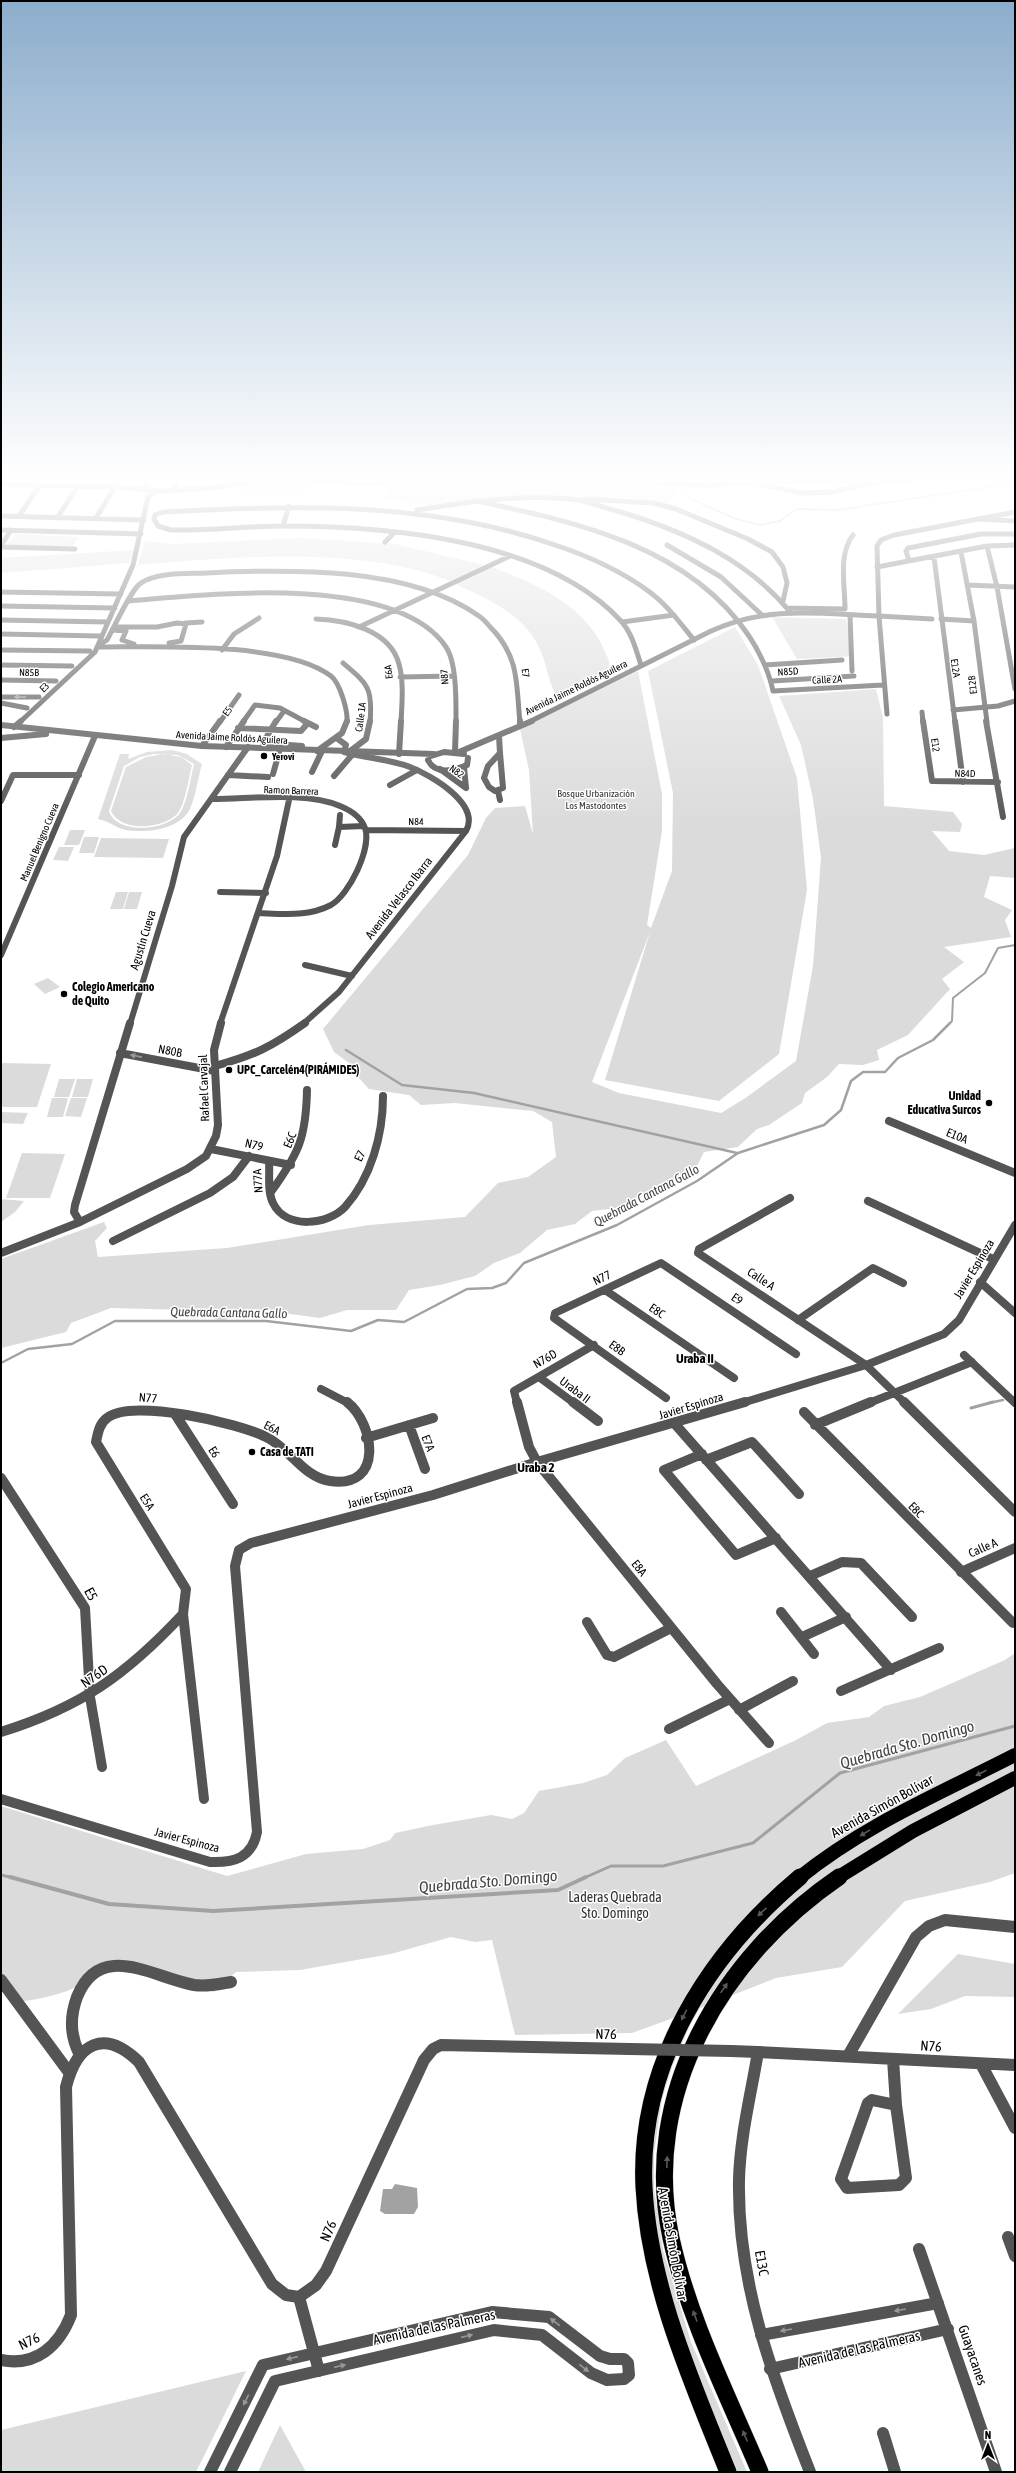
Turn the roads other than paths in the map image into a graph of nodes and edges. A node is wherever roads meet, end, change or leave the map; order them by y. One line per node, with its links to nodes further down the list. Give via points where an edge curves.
1 (120, 595): 21 (street)
2 (132, 595): 18 (street, E7)
3 (204, 595): 18 (street, N87)
4 (321, 595): 23 (street, N87)
5 (423, 595): 23 (street)
6 (439, 595): 74 (street, E7, via 476,613 493,627 505,644 513,659)
7 (590, 595): 38 (street)
8 (653, 595): 25 (street)
9 (716, 595): 31 (street)
10 (741, 595): 26 (street)
11 (776, 595): 19 (street)
12 (784, 595): 19 (street)
13 (845, 595): 22 (street, via 845,609)
14 (878, 595): 28 (street)
15 (938, 595): 33 (street, E12A)
16 (969, 595): 35 (street, E12B)
17 (998, 595): 61 (street)
18 (129, 601): 41 (street)
19 (782, 601): 22 (street)
20 (1, 606): 21 (street)
21 (115, 608): 36 (street)
22 (787, 608): 24 (street)
23 (391, 610): 40 (street); 55 (street, N87, via 416,620 435,633 446,647 452,663)
24 (791, 613): 26 (street, Avenida Jaime Roldós Aguilera); 27 (street, Avenida Jaime Roldós Aguilera)
25 (674, 615): 38 (street); 44 (street)
26 (762, 615): 31 (street, Avenida Jaime Roldós Aguilera)
27 (850, 615): 28 (street, Avenida Jaime Roldós Aguilera); 59 (street, N85D, via 853,674)
28 (879, 616): 32 (street, Avenida Jaime Roldós Aguilera); 60 (street)
29 (259, 618): 47 (street, via 234,634)
30 (316, 619): 40 (street, E6A)
31 (740, 619): 44 (street, Avenida Jaime Roldós Aguilera); 53 (street)
32 (932, 619)
33 (941, 619): 35 (street); 69 (street, E12A)
34 (1, 620): 36 (street)
35 (974, 621): 67 (street, E12B)
36 (108, 622): 43 (street)
37 (202, 622): 39 (street)
38 (622, 622): 52 (street)
39 (185, 623): 41 (street, via 157,627); 41 (street, via 187,626 182,639 178,642 127,643 122,639 126,631)
40 (359, 626): 56 (street, E6A, via 378,635 393,649 399,662)
41 (113, 628): 45 (street, via 107,640)
42 (1, 634): 43 (street)
43 (100, 636): 45 (street)
44 (694, 640): 52 (street, Avenida Jaime Roldós Aguilera)
45 (97, 647): 47 (street); 48 (street, E3); 76 (street, E3)
46 (1, 650): 48 (street)
47 (222, 650): 87 (street, via 264,654 304,662 332,676 348,709 346,728)
48 (90, 651): 54 (street, E3)
49 (842, 660): 53 (street)
50 (342, 663): 96 (street, Calle 1A, via 362,679 372,699 370,726 366,739)
51 (1, 665): 54 (street)
52 (641, 665): 74 (street, Avenida Jaime Roldós Aguilera)
53 (765, 665): 59 (street)
54 (72, 666): 58 (street, E3)
55 (453, 676): 56 (street); 95 (street, N87)
56 (400, 677): 98 (street, E6A)
57 (1, 680): 58 (street, N85B)
58 (56, 681): 64 (street, E3)
59 (772, 681): 60 (street, Calle 2A, via 773,691)
60 (883, 685): 72 (street)
61 (1015, 689)
62 (239, 695): 89 (street, E5)
63 (1, 696): 64 (street, one-way to 63)
64 (39, 697): 68 (street, E3)
65 (1015, 702): 67 (street)
66 (1, 704): 68 (street)
67 (984, 707): 69 (street); 111 (street, E12B)
68 (27, 708): 75 (street, E3)
69 (953, 710): 110 (street, E12A)
70 (284, 711): 73 (street); 79 (street, via 277,707 255,705); 80 (street)
71 (922, 712): 109 (street, E12)
72 (887, 714)
73 (308, 723): 77 (street); 80 (street, via 301,731)
74 (520, 725): 84 (street, Avenida Jaime Roldós Aguilera)
75 (3, 726): 76 (street)
76 (14, 727): 78 (street); 82 (street, E3)
77 (316, 727)
78 (25, 728): 81 (street); 85 (street)
79 (238, 728): 80 (street); 90 (street)
80 (270, 729): 91 (street, via 264,744)
81 (64, 733): 83 (street, Avenida Jaime Roldós Aguilera); 85 (street)
82 (1, 734)
83 (95, 736): 89 (street, Avenida Jaime Roldós Aguilera); 106 (street, Manuel Benigno Cueva)
84 (499, 736): 88 (street, Avenida Jaime Roldós Aguilera); 97 (street)
85 (13, 737): 86 (street)
86 (1, 738)
87 (338, 739): 94 (street, via 328,742); 96 (street, via 346,745)
88 (489, 741): 95 (street, Avenida Jaime Roldós Aguilera); 100 (street, Avenida Jaime Roldós Aguilera)
89 (202, 746): 90 (street, Avenida Jaime Roldós Aguilera)
90 (226, 746): 92 (street, Avenida Jaime Roldós Aguilera)
91 (302, 746)
92 (248, 747): 93 (street, Avenida Jaime Roldós Aguilera); 107 (street, Agustín Cueva)
93 (280, 749): 94 (street, Avenida Jaime Roldós Aguilera); 107 (street, via 271,776)
94 (320, 751): 96 (street, Avenida Jaime Roldós Aguilera); 105 (street)
95 (457, 752): 99 (street, Avenida Jaime Roldós Aguilera); 100 (street)
96 (348, 753): 98 (street, Avenida Jaime Roldós Aguilera); 104 (street, Avenida Velasco Ibarra, via 402,764); 108 (street, Calle 1A)
97 (500, 753): 113 (street, via 503,787); 113 (street, via 487,763 484,771 489,787)
98 (399, 754): 99 (street, Avenida Jaime Roldós Aguilera); 101 (street, Avenida Jaime Roldós Aguilera)
99 (434, 754): 101 (street)
100 (468, 758): 102 (street, via 469,762)
101 (428, 760): 103 (street, via 430,765)
102 (464, 767): 103 (street, via 455,770); 103 (street, N82, via 466,788)
103 (440, 769)
104 (417, 770): 112 (street); 122 (street, Avenida Velasco Ibarra, via 442,785 465,807 470,814 470,824)
105 (312, 772)
106 (79, 775): 117 (street, via 13,775); 127 (street, Manuel Benigno Cueva)
107 (228, 775): 114 (street, Agustín Cueva)
108 (334, 776)
109 (932, 781): 110 (street, N84D)
110 (963, 782): 111 (street, N84D)
111 (998, 782): 119 (street, E12B)
112 (390, 785)
113 (498, 791): 116 (street)
114 (213, 798): 115 (street, Ramon Barrera); 130 (street, Agustín Cueva, via 184,837 172,886)
115 (289, 800): 121 (street, Ramon Barrera, via 321,801 339,805 355,815); 125 (street, Rafael Carvajal)
116 (500, 800)
117 (1, 801)
118 (340, 815): 120 (street)
119 (1003, 817)
120 (339, 827): 121 (street, N84); 123 (street)
121 (365, 828): 122 (street, N84); 126 (street, via 364,844 352,883 344,896 322,909 308,913)
122 (466, 831): 129 (street, Avenida Velasco Ibarra)
123 (335, 845)
124 (220, 892): 125 (street)
125 (266, 893): 126 (street, Rafael Carvajal)
126 (259, 913): 131 (street, Rafael Carvajal, via 218,1031 214,1050)
127 (1, 955)
128 (305, 965): 129 (street)
129 (352, 976): 131 (street, Avenida Velasco Ibarra, via 339,992 293,1033 260,1052)
130 (120, 1052): 131 (street, N80B, one-way to 130); 144 (street, Agustín Cueva, via 75,1205 74,1212)
131 (215, 1068): 135 (street, Rafael Carvajal, via 218,1125)
132 (307, 1090): 138 (street, E6C, via 307,1128 304,1141)
133 (383, 1096): 143 (street, E7, via 381,1134 374,1156 356,1190)
134 (889, 1122): 139 (street, E10A)
135 (211, 1149): 136 (street, N79); 144 (street, Rafael Carvajal, via 198,1163)
136 (249, 1156): 137 (street, N79); 146 (street, via 233,1177 210,1193)
137 (269, 1161): 138 (street, N79); 140 (street, N77A)
138 (291, 1165): 140 (street, E6C)
139 (1015, 1173)
140 (271, 1192): 143 (street, N77A, via 276,1210 285,1216 312,1222)
141 (790, 1198): 155 (street, Calle A, via 699,1249 698,1253)
142 (868, 1201): 148 (street)
143 (334, 1216)
144 (80, 1222): 147 (street, Rafael Carvajal)
145 (1015, 1225): 148 (street, Javier Espinoza)
146 (113, 1241)
147 (1, 1253)
148 (994, 1259): 150 (street, Javier Espinoza)
149 (664, 1264): 152 (street, N77, via 658,1263); 157 (street, E9)
150 (980, 1282): 153 (street); 160 (street, Javier Espinoza, via 959,1320 944,1334)
151 (903, 1283): 155 (street, via 873,1268)
152 (605, 1290): 154 (street, N77, via 555,1313); 162 (street, E8C)
153 (1015, 1313)
154 (554, 1318): 156 (street, E8B)
155 (798, 1320): 160 (street, Calle A)
156 (594, 1345): 161 (street, N76D); 166 (street, E8B)
157 (796, 1354)
158 (964, 1355): 159 (street)
159 (972, 1362): 164 (street); 167 (street)
160 (866, 1365): 164 (street, Calle A); 173 (street, Javier Espinoza)
161 (539, 1378): 165 (street, N76D, via 518,1387 514,1391); 172 (street, Uraba II)
162 (734, 1378)
163 (321, 1388): 176 (street, via 351,1407)
164 (893, 1392): 175 (street); 183 (street, Calle A)
165 (514, 1396): 178 (street, E8A, via 530,1449)
166 (666, 1398)
167 (1015, 1403)
168 (119, 1412): 170 (street, N77, via 151,1409); 189 (street, E5A, via 100,1425 96,1433 96,1442 186,1589)
169 (804, 1412): 175 (street, E8C)
170 (175, 1414): 176 (street, E6A, via 262,1434 276,1441 300,1467 317,1478 332,1481 347,1480 362,1474 371,1456); 182 (street, E6)
171 (433, 1418): 174 (street)
172 (598, 1421)
173 (675, 1424): 177 (street); 178 (street, Javier Espinoza)
174 (409, 1425): 176 (street); 179 (street, E7A)
175 (815, 1425): 186 (street, E8C)
176 (366, 1438)
177 (704, 1457): 181 (street, via 752,1442); 184 (street); 184 (street, via 664,1470 736,1555)
178 (537, 1462): 194 (street, E8A); 210 (street, Javier Espinoza, via 433,1496 251,1543 239,1550 234,1566 257,1832 253,1849 246,1856 224,1863 210,1862)
179 (425, 1469)
180 (1, 1478): 201 (street, E5, via 85,1608)
181 (799, 1494)
182 (233, 1504)
183 (1015, 1512)
184 (776, 1538): 187 (street)
185 (1015, 1548): 186 (street, Calle A)
186 (961, 1572): 193 (street, E8C)
187 (810, 1576): 190 (street); 191 (street, via 832,1565 855,1560 862,1563)
188 (780, 1612): 195 (street)
189 (183, 1614): 201 (street, N76D, via 132,1666); 211 (street, E5A)
190 (846, 1617): 195 (street); 198 (street)
191 (912, 1617)
192 (588, 1622): 194 (street, via 607,1655 614,1657)
193 (1013, 1623)
194 (671, 1628): 202 (street, E8A)
195 (802, 1637): 197 (street)
196 (939, 1648): 198 (street)
197 (814, 1654)
198 (891, 1670): 200 (street)
199 (793, 1681): 203 (street)
200 (841, 1691)
201 (90, 1697): 205 (street, N76D, via 35,1722); 208 (street, E5)
202 (730, 1699): 203 (street, E8A); 204 (street)
203 (739, 1710): 206 (street, E8A)
204 (669, 1729)
205 (1, 1732)
206 (768, 1743)
207 (1015, 1755): 238 (highway, Avenida Simón Bolívar, one-way to 238, via 873,1828 837,1849 800,1878 758,1916 707,1974 674,2034 652,2095 644,2151 644,2185 659,2276 669,2315)
208 (102, 1767)
209 (1015, 1778): 239 (highway, Avenida Simón Bolívar, one-way to 209, via 695,2317 671,2236 666,2184 669,2117 675,2091 695,2038 708,2013 724,1988 772,1929 793,1910 868,1857 906,1834)
210 (1, 1799)
211 (204, 1799)
212 (1015, 1927): 217 (street, via 945,1920 929,1926 916,1937)
213 (1, 1980): 221 (street)
214 (231, 1982): 216 (street, via 195,1985 124,1966 98,1967 90,1971 78,1988 71,2023 71,2038)
215 (758, 2052): 217 (street, N76); 227 (street, N76, bridge, via 441,2045 433,2049 424,2060 326,2271 316,2285); 230 (street, E13C, via 739,2181 745,2262)
216 (79, 2053): 221 (street, N76); 227 (street, via 102,2043 119,2045 131,2053 139,2062 272,2284 286,2295)
217 (848, 2056): 218 (street, N76)
218 (893, 2059): 219 (street, N76); 222 (street)
219 (981, 2064): 220 (street, N76); 223 (street)
220 (1015, 2065)
221 (68, 2071): 232 (street, N76, via 65,2097 71,2315 58,2341 43,2354 27,2362 12,2364)
222 (896, 2105): 222 (street, via 906,2178 904,2182 899,2185 847,2188 841,2179 868,2103 872,2100)
223 (1015, 2128)
224 (1008, 2237): 226 (street)
225 (918, 2249): 228 (street, Guayacanes)
226 (1015, 2256)
227 (299, 2297): 231 (street)
228 (938, 2303): 229 (street, Guayacanes); 230 (street, one-way to 230)
229 (948, 2329): 233 (street, Avenida de las Palmeras); 242 (street, Guayacanes)
230 (761, 2335): 233 (street, E13C)
231 (315, 2353): 234 (street); 234 (street, Avenida de las Palmeras, one-way to 231, via 494,2330 542,2335 591,2373 607,2380 624,2379 629,2375 628,2363 624,2359 600,2356 549,2317 492,2312); 236 (street, Avenida de las Palmeras, one-way to 236, via 263,2365)
232 (1, 2360)
233 (770, 2369): 240 (street, E13C)
234 (319, 2371): 237 (street, Avenida de las Palmeras, via 275,2381)
235 (883, 2433): 241 (street)
236 (210, 2472)
237 (230, 2472)
238 (728, 2472)
239 (760, 2472)
240 (810, 2472)
241 (895, 2472)
242 (996, 2472)

